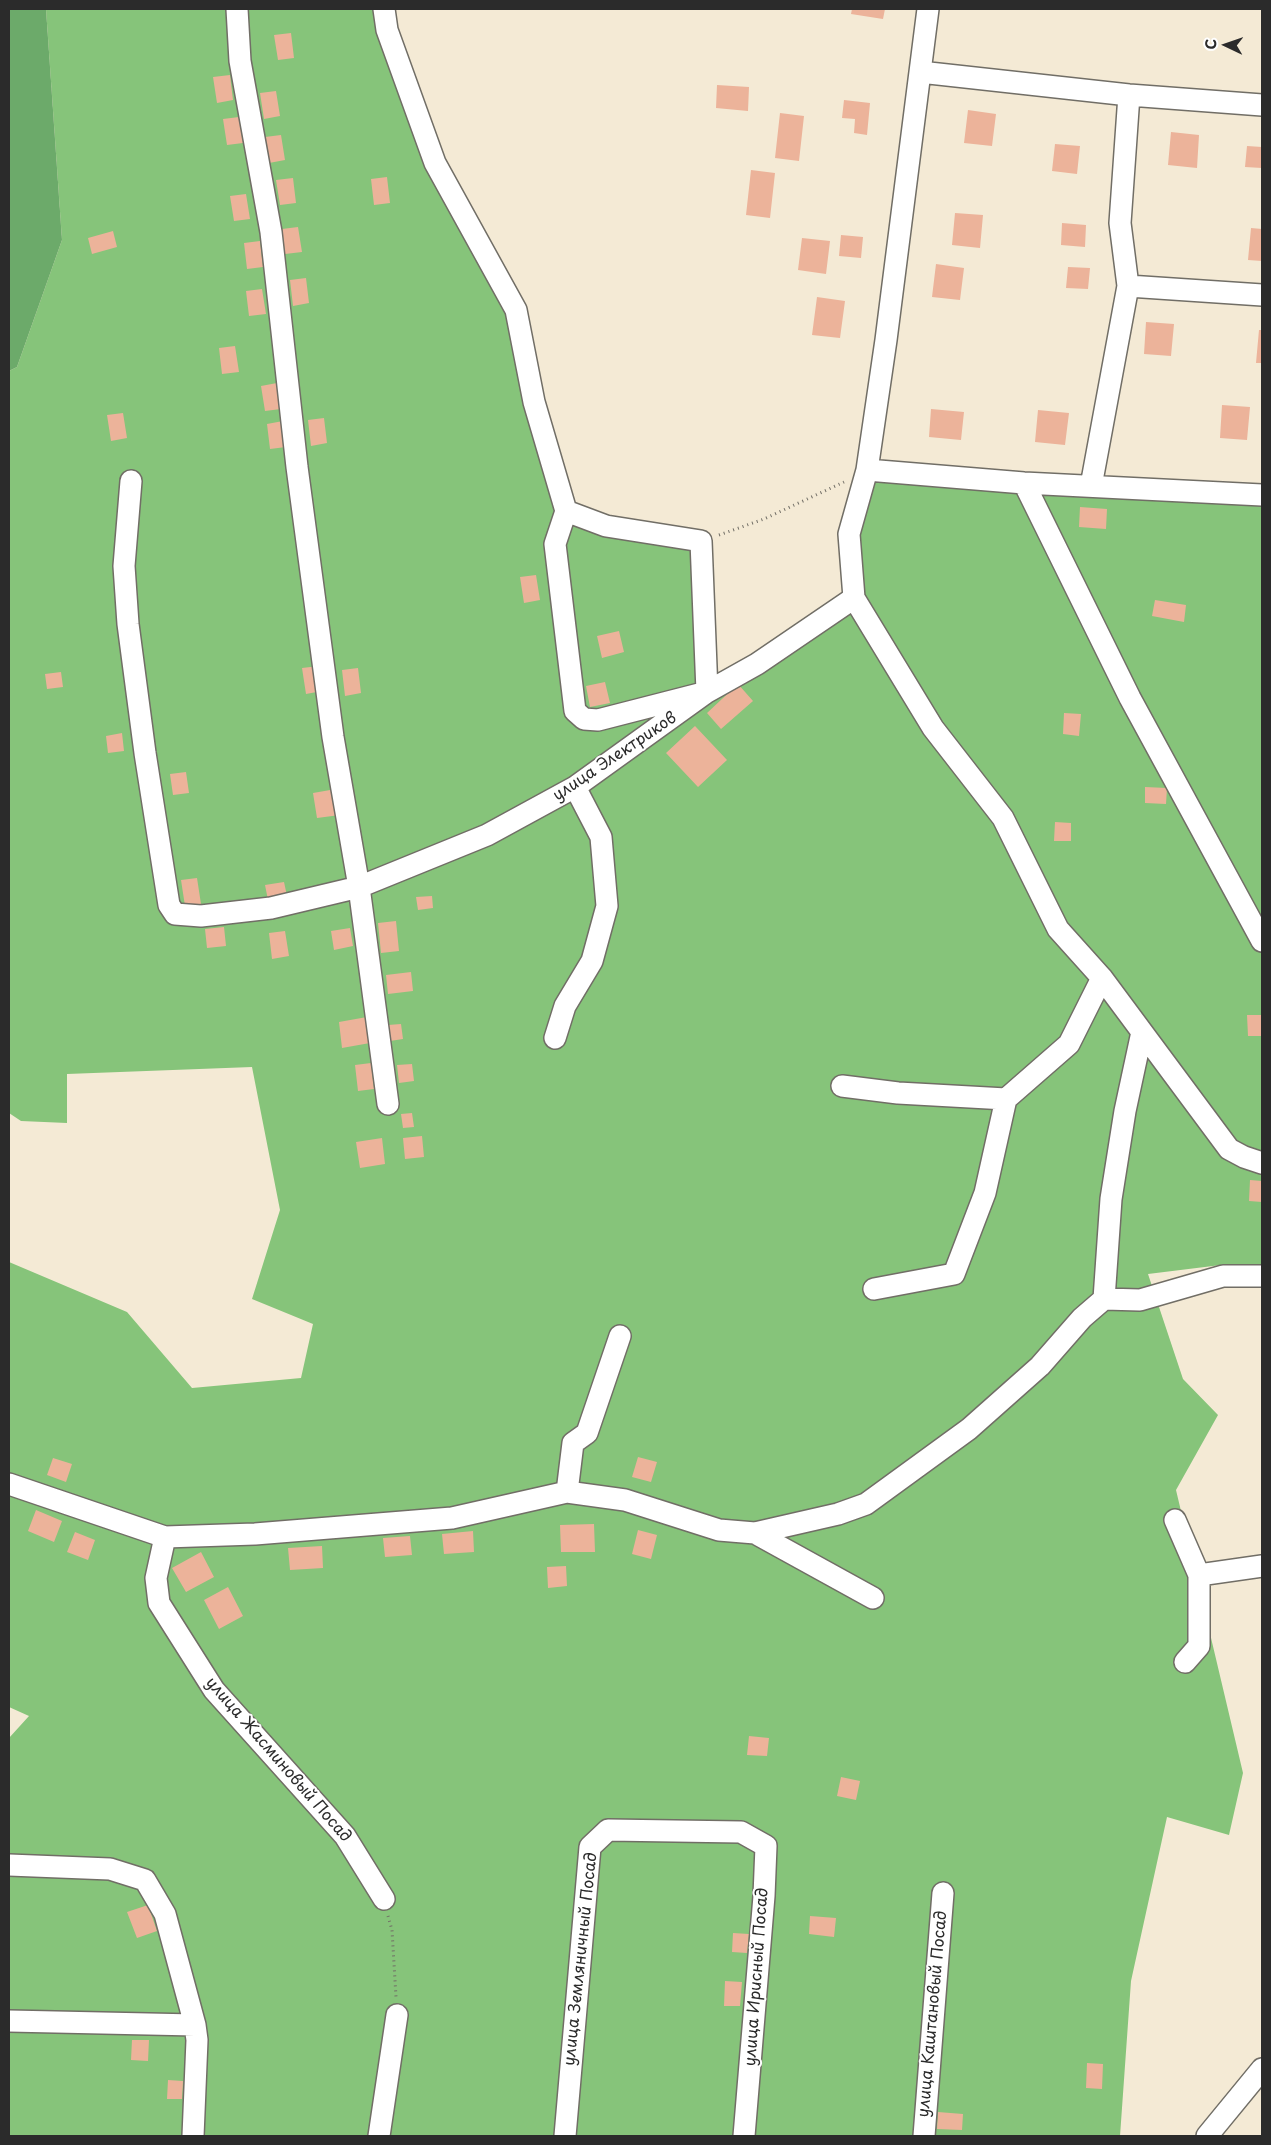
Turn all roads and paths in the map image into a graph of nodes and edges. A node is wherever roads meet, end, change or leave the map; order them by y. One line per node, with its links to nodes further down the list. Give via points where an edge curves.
1 (237, 9): 19 (street, via 240,61 271,232 297,467 333,736)
2 (384, 9): 14 (street, via 387,30 436,163 516,310 534,402)
3 (928, 9): 4 (street)
4 (920, 72): 5 (street); 9 (street)
5 (1129, 95): 6 (street); 7 (street, via 1120,223)
6 (1262, 104)
7 (1128, 286): 8 (street); 12 (street)
8 (1262, 295)
9 (866, 470): 11 (street); 15 (path, via 764,519); 16 (street, via 849,534)
10 (131, 481): 19 (street, улица Электриков, via 124,566 128,624 169,905 175,914 201,916 271,908)
11 (1024, 483): 12 (street); 20 (street, via 1130,698)
12 (1091, 486): 13 (street)
13 (1262, 495)
14 (566, 511): 15 (street, via 606,526); 17 (street, via 555,544 575,711 584,719 598,720)
15 (701, 541): 17 (street)
16 (854, 598): 17 (street, улица Электриков, via 757,664); 21 (street, via 933,728 1003,818 1058,928)
17 (707, 692): 18 (street, улица Электриков)
18 (575, 787): 19 (street, улица Электриков, via 487,835); 23 (street, via 601,837 607,906 592,961 565,1006)
19 (359, 887): 26 (street)
20 (1262, 941)
21 (1102, 978): 22 (street); 25 (street, via 1069,1044)
22 (1142, 1032): 27 (street, via 1228,1149); 30 (street, via 1111,1200)
23 (555, 1038)
24 (842, 1086): 25 (street, via 898,1093)
25 (1006, 1099): 29 (street, via 985,1193 954,1274)
26 (388, 1104)
27 (1262, 1163)
28 (1262, 1276): 30 (street, via 1223,1276 1140,1300)
29 (874, 1289)
30 (1104, 1299): 35 (street, via 1082,1318 1040,1366 969,1428 866,1504 838,1514)
31 (620, 1336): 33 (street, via 587,1433 573,1444)
32 (9, 1484): 36 (street)
33 (567, 1492): 35 (street, via 625,1500 719,1530); 36 (street, via 452,1518 255,1534)
34 (1175, 1520): 38 (street)
35 (755, 1533): 39 (street)
36 (165, 1537): 44 (street, улица Жасминовый Посад, via 156,1578 159,1603 214,1690 345,1836)
37 (1262, 1566): 38 (street)
38 (1198, 1575): 40 (street, via 1199,1646)
39 (872, 1598)
40 (1185, 1662)
41 (741, 1832): 51 (street, улица Земляничный Посад, via 608,1830 590,1847); 52 (street, улица Ирисный Посад, via 766,1846)
42 (9, 1865): 47 (street, via 110,1869 145,1880 165,1914)
43 (943, 1892): 53 (street, улица Каштановый Посад)
44 (384, 1899): 45 (path, via 392,1930)
45 (397, 2015): 50 (street)
46 (9, 2021): 47 (street)
47 (195, 2025): 49 (street)
48 (1262, 2069): 54 (street)
49 (193, 2136)
50 (379, 2136)
51 (565, 2136)
52 (744, 2136)
53 (924, 2136)
54 (1207, 2136)

